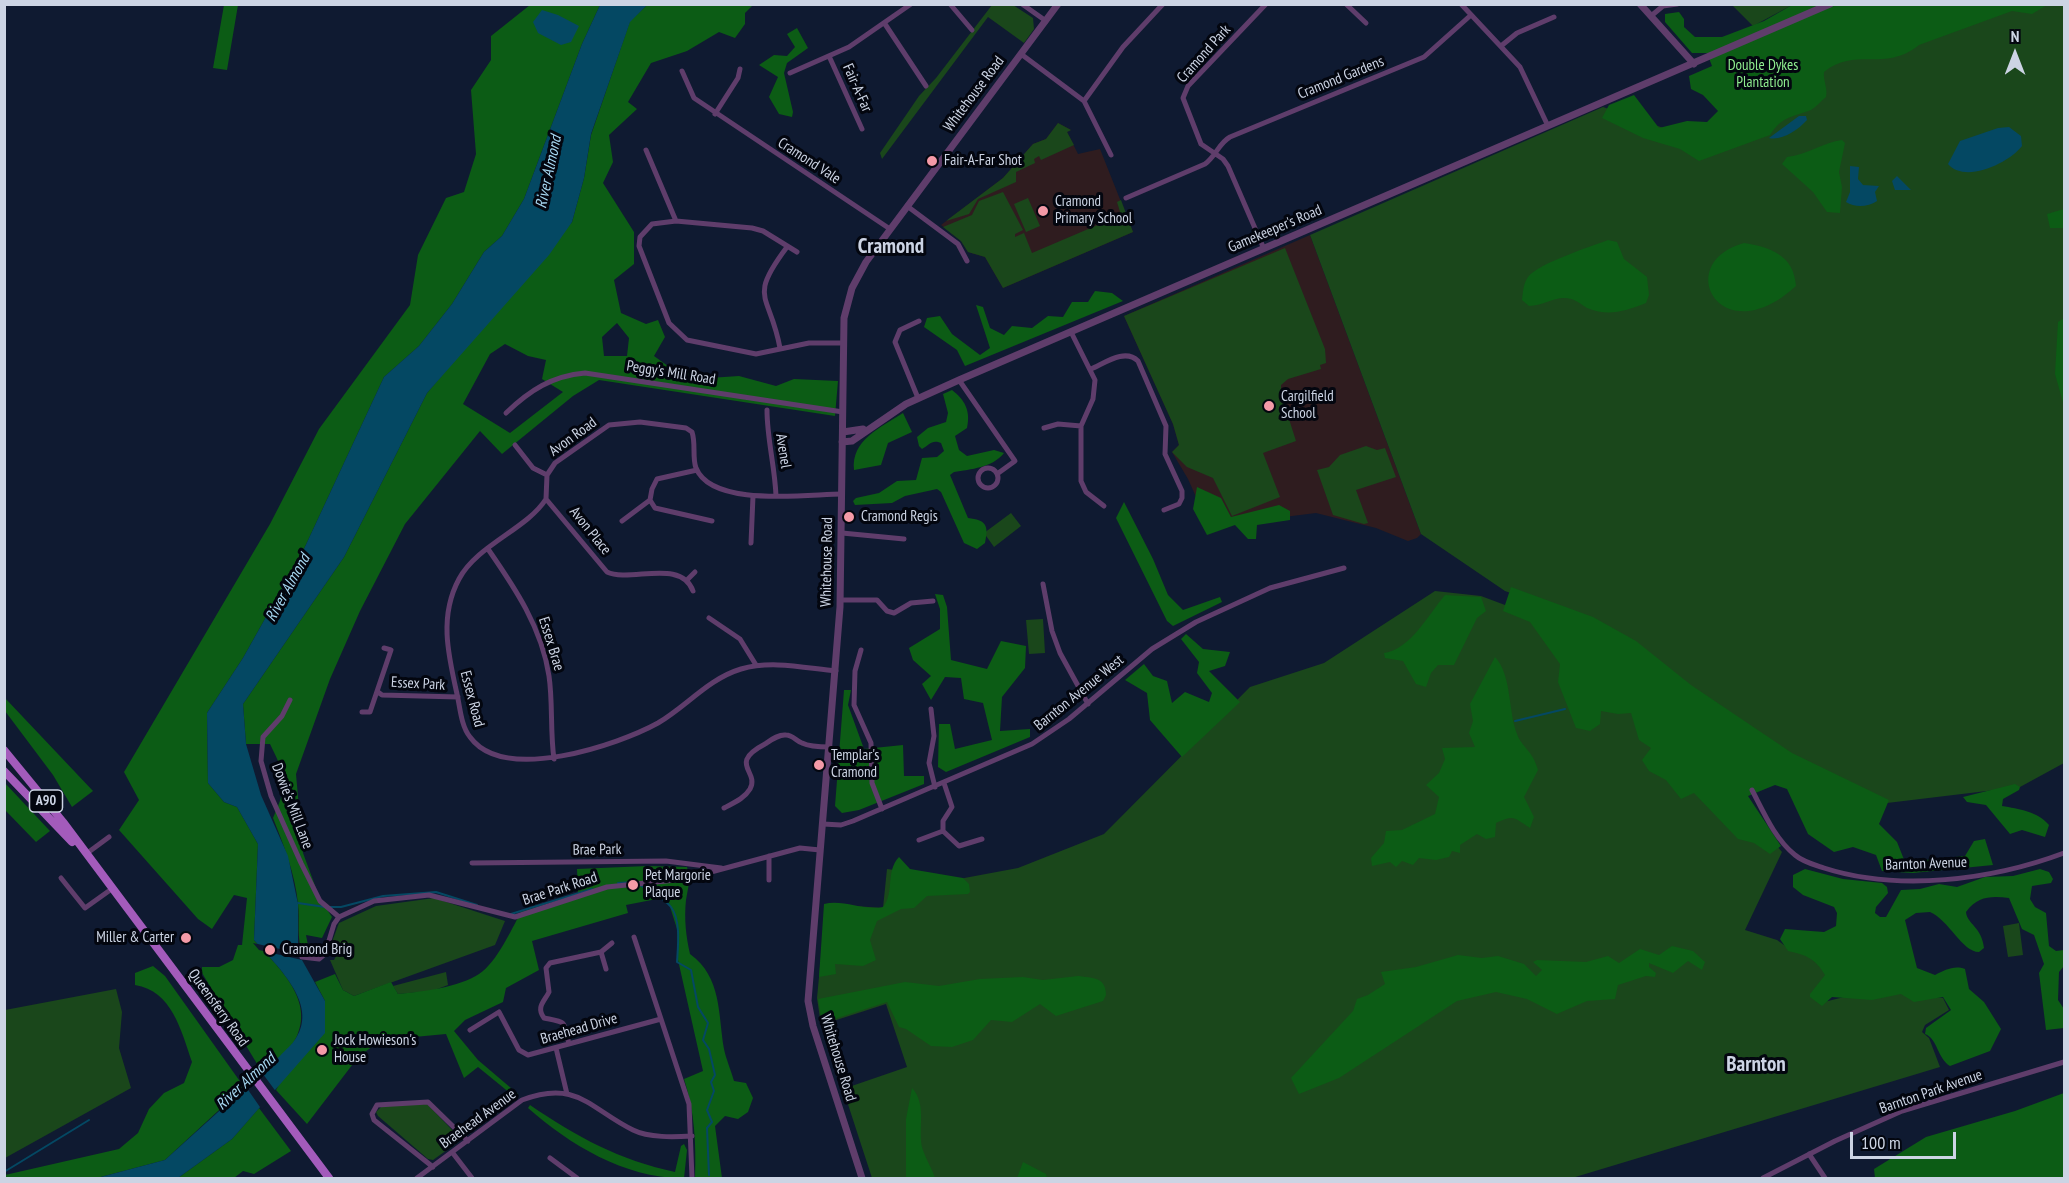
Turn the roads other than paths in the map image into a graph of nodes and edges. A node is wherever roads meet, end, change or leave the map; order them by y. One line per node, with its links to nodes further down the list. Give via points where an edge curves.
1 (911, 4): 16 (street, Fair-A-Far)
2 (950, 4): 18 (street)
3 (1022, 4): 15 (street)
4 (1058, 4): 15 (street, Whitehouse Road)
5 (1163, 4): 27 (street, via 1123,47)
6 (1266, 4): 32 (street, Cramond Park, via 1184,94 1185,109 1201,144)
7 (1346, 4): 17 (street)
8 (1461, 4): 12 (street)
9 (1640, 4): 13 (street)
10 (1677, 4): 13 (street, via 1663,6)
11 (1830, 4): 22 (street, Gamekeeper's Road)
12 (1471, 15): 19 (street); 32 (street, Cramond Gardens, via 1424,57 1230,137)
13 (1651, 16): 22 (street)
14 (1554, 17): 19 (street, via 1517,33)
15 (1046, 21): 20 (street, Whitehouse Road)
16 (885, 24): 21 (street, Fair-A-Far); 26 (street)
17 (1366, 24)
18 (972, 30)
19 (1501, 46): 29 (street, via 1524,74)
20 (1021, 54): 27 (street); 35 (street, Whitehouse Road)
21 (829, 56): 25 (street, Fair-A-Far); 30 (street, Fair-A-Far)
22 (1694, 64): 29 (street, Gamekeeper's Road)
23 (740, 69): 28 (street)
24 (682, 71): 28 (street, Cramond Vale, via 694,98)
25 (790, 73)
26 (927, 86)
27 (1084, 101): 33 (street)
28 (715, 114): 37 (street, Cramond Vale)
29 (1548, 126): 39 (street, Gamekeeper's Road)
30 (862, 129)
31 (646, 150): 36 (street)
32 (1215, 154): 34 (street, Cramond Gardens, via 1205,164); 39 (street, via 1228,166)
33 (1111, 155)
34 (1126, 198)
35 (907, 206): 37 (street, Whitehouse Road); 41 (street, via 962,248)
36 (676, 221): 38 (street, via 752,228); 45 (street, via 652,224 640,237 639,246 674,331 687,340 756,354)
37 (890, 229): 44 (street, Whitehouse Road, via 852,288)
38 (787, 247): 40 (street); 45 (street, via 766,276 763,290)
39 (1264, 249): 43 (street, Gamekeeper's Road)
40 (797, 252)
41 (967, 261)
42 (919, 321): 48 (street, via 900,330 895,342)
43 (1071, 332): 46 (street); 47 (street, Gamekeeper's Road)
44 (842, 343): 45 (street); 50 (street, Whitehouse Road)
45 (780, 348)
46 (1091, 369): 53 (street, via 1095,389); 67 (street, via 1125,355 1138,361 1166,426 1165,454 1182,491 1179,504)
47 (959, 380): 48 (street, Gamekeeper's Road); 59 (street, via 1015,461)
48 (918, 398): 52 (street, Gamekeeper's Road)
49 (767, 410): 63 (street, Avenel, via 767,440)
50 (843, 412): 51 (street, Peggy's Mill Road, via 585,373 551,379); 55 (street, Whitehouse Road)
51 (506, 413)
52 (871, 426): 55 (street, Gamekeeper's Road); 56 (street, Gamekeeper's Road, via 852,441)
53 (1081, 426): 54 (street, via 1058,424); 66 (street, via 1081,481 1086,492)
54 (1044, 428)
55 (843, 432): 56 (street, Whitehouse Road)
56 (842, 442): 61 (street, Whitehouse Road)
57 (515, 445): 60 (street, Avon Road, via 533,468)
58 (697, 470): 60 (street, Avon Road, via 692,432 686,428 628,422 601,430 555,463); 62 (street, via 719,488); 65 (street, via 657,479)
59 (997, 474)
60 (547, 475): 64 (street, Avon Road)
61 (842, 494): 63 (street); 70 (street, Whitehouse Road)
62 (753, 496): 63 (street); 72 (street)
63 (776, 496)
64 (546, 499): 73 (street, Essex Road); 76 (street, Avon Place, via 607,572 653,573)
65 (650, 500): 68 (street, via 656,508); 69 (street)
66 (1104, 506)
67 (1164, 510)
68 (709, 519)
69 (624, 520)
70 (842, 533): 71 (street, via 891,533); 79 (street, Whitehouse Road)
71 (904, 539)
72 (751, 543)
73 (488, 549): 87 (street, Essex Road, via 461,576 450,598 447,636); 94 (street, Essex Brae, via 529,615 546,660)
74 (1344, 568): 89 (street, Barnton Avenue West, via 1269,588 1196,622 1152,649)
75 (695, 572): 76 (street)
76 (687, 580): 78 (street)
77 (1043, 584): 89 (street, via 1060,653)
78 (693, 591)
79 (841, 600): 80 (street, via 877,600 894,614 911,599); 85 (street, Whitehouse Road)
80 (933, 601)
81 (709, 618): 84 (street, via 740,639)
82 (391, 649): 86 (street, Essex Park)
83 (861, 650): 100 (street, via 855,671 854,705 871,743 872,783)
84 (756, 665): 85 (street, Essex Road); 94 (street, Essex Road, via 707,685 660,722 635,735)
85 (836, 671): 92 (street, Whitehouse Road)
86 (378, 692): 87 (street, Essex Park); 90 (street, Essex Park, via 370,712)
87 (458, 697): 94 (street, Essex Road, via 469,736 482,748 496,755)
88 (290, 700): 115 (street, Dowie's Mill Lane, via 263,737 261,761 271,796 320,901)
89 (1088, 704): 96 (street, Barnton Avenue West, via 1032,744)
90 (362, 712)
91 (930, 712): 97 (street, via 933,743 929,763)
92 (830, 747): 99 (street, via 812,746 782,734 751,751 746,759 750,790); 101 (street, Whitehouse Road)
93 (4, 750): 108 (main road, A90)
94 (554, 759)
95 (4, 771): 108 (main road, A90)
96 (944, 783): 97 (street, Barnton Avenue West); 102 (street, via 952,807 943,821)
97 (935, 786): 100 (street, Barnton Avenue West)
98 (1752, 790): 107 (street, Barnton Avenue, via 1771,826 1796,856 1848,874 1908,880 1964,877 2023,866)
99 (724, 808)
100 (882, 809): 101 (street, Barnton Avenue West, via 846,824)
101 (823, 824): 106 (street, Whitehouse Road)
102 (944, 831): 104 (street, via 959,846); 105 (street)
103 (109, 837): 108 (street)
104 (982, 839)
105 (918, 840)
106 (820, 850): 109 (street, Brae Park Road, via 803,847); 138 (street, Whitehouse Road, via 808,1001)
107 (2064, 853)
108 (86, 854): 114 (main road, Queensferry Road / A90)
109 (769, 856): 111 (street, Brae Park Road); 113 (street)
110 (472, 862): 111 (street, Brae Park, via 666,861)
111 (722, 869): 115 (street, Brae Park Road, via 685,879 607,887 515,917 429,895 374,901)
112 (61, 878): 114 (street, via 85,908)
113 (769, 880)
114 (113, 888): 133 (main road, Queensferry Road / A90)
115 (339, 917): 119 (street, via 325,954 319,959)
116 (634, 937): 121 (street)
117 (612, 944): 118 (street)
118 (601, 952): 120 (street); 123 (street, via 550,963 546,968 549,992 540,1013 564,1024)
119 (302, 957)
120 (606, 969)
121 (661, 1019): 123 (street, Braehead Drive); 127 (street, via 689,1104)
122 (470, 1030): 124 (street, Braehead Drive, via 499,1012 522,1053 532,1055)
123 (569, 1044): 124 (street, Braehead Drive)
124 (556, 1048): 126 (street)
125 (2064, 1062): 130 (street, Barnton Park Avenue, via 1902,1111)
126 (567, 1094): 127 (street, Braehead Avenue, via 584,1098 647,1136); 128 (street, Braehead Avenue, via 522,1100)
127 (692, 1136): 137 (street)
128 (468, 1141): 129 (street, Braehead Avenue); 132 (street, via 428,1102 377,1105 372,1114 374,1120)
129 (452, 1152): 132 (street, Braehead Avenue); 135 (street)
130 (1809, 1154): 139 (street, Barnton Park Avenue); 140 (street)
131 (552, 1162): 136 (street)
132 (433, 1167): 134 (street, Braehead Avenue)
133 (329, 1179)
134 (417, 1179)
135 (472, 1179)
136 (577, 1179)
137 (692, 1179)
138 (862, 1179)
139 (1763, 1179)
140 (1825, 1179)

